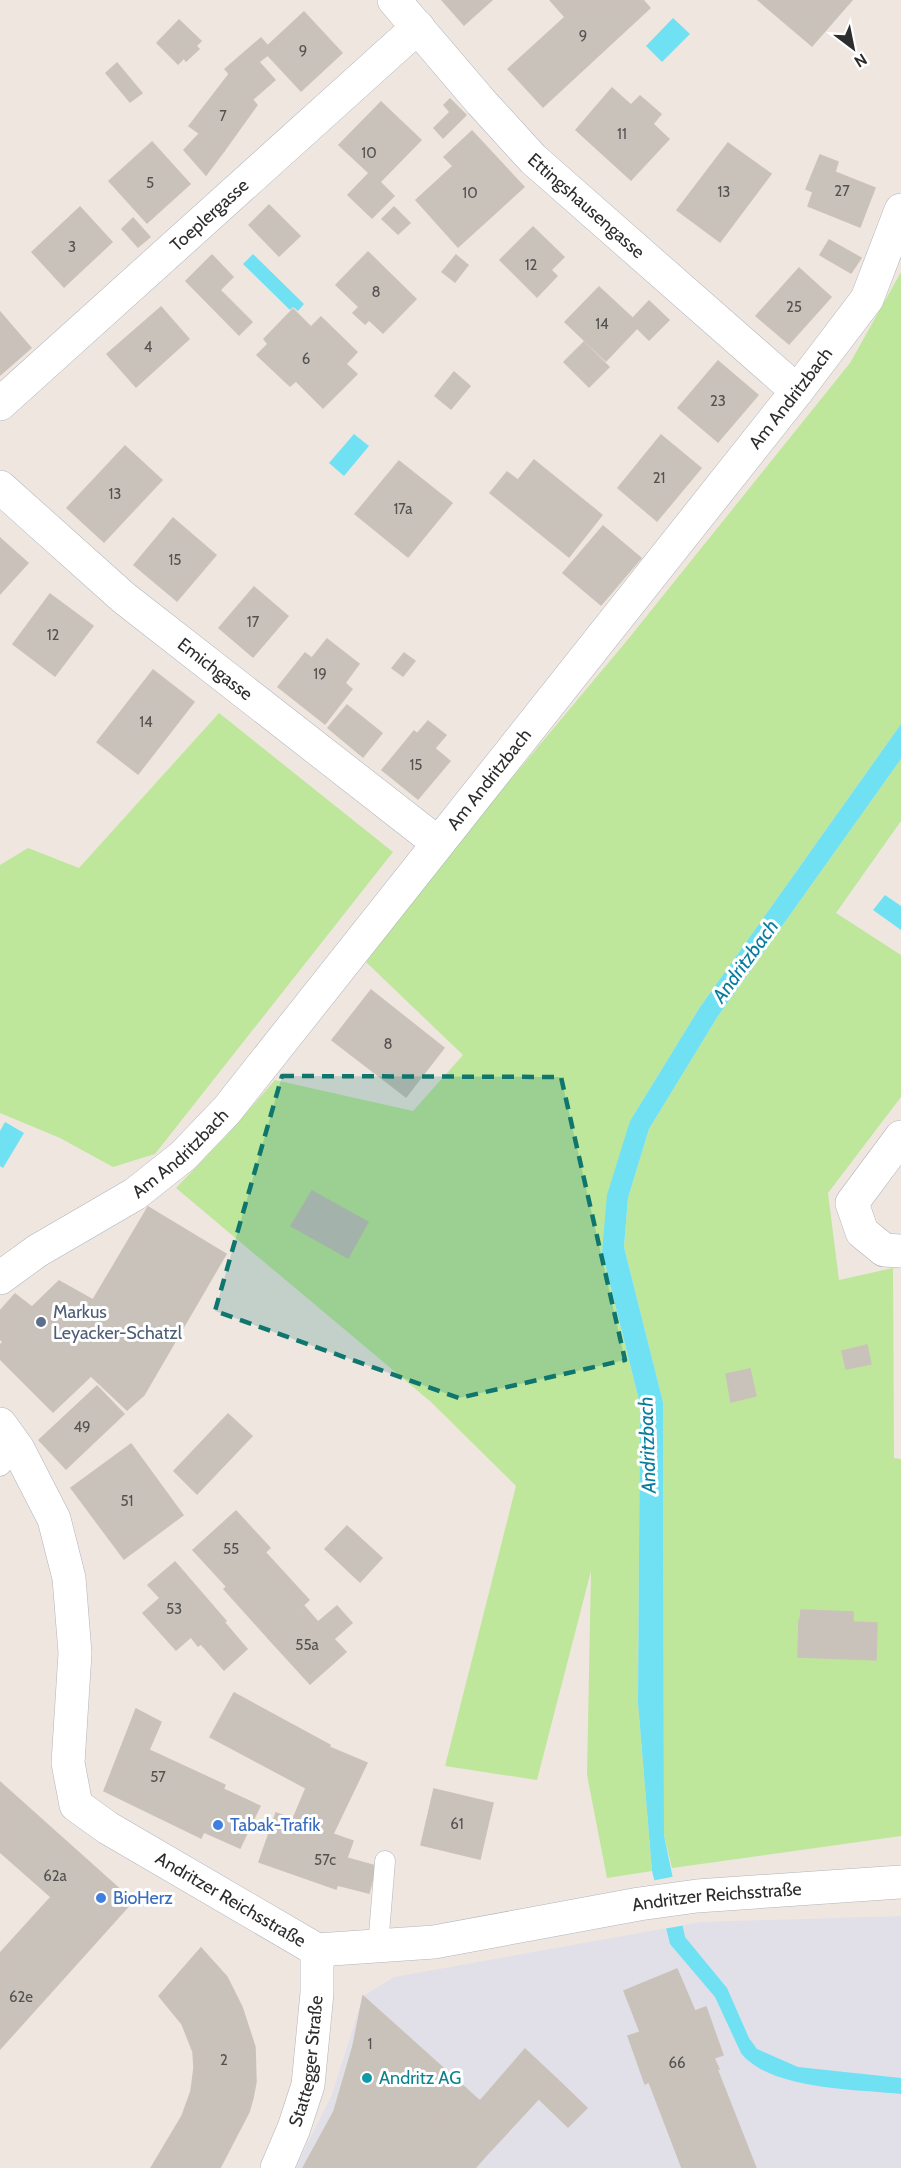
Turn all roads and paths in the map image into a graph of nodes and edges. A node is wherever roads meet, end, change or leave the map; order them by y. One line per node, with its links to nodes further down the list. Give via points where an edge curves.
1 (394, 0): 2 (street, Ettingshausengasse)
2 (418, 27): 4 (street, Ettingshausengasse, via 533,159); 5 (street, Toeplergasse)
3 (901, 210): 4 (street, Am Andritzbach, via 867,299)
4 (797, 391): 7 (street, Am Andritzbach)
5 (0, 404)
6 (0, 487): 7 (street, Emichgasse, via 124,598)
7 (438, 843): 10 (street, Am Andritzbach, via 227,1110 183,1156 135,1194 37,1251)
8 (901, 1137): 9 (street, via 852,1203 862,1232 884,1250)
9 (901, 1251)
10 (0, 1278)
11 (6, 1446): 15 (street, Andritzer Reichsstraße, via 54,1519 69,1578 75,1653 68,1763 76,1804 108,1828)
12 (385, 1861): 14 (lane)
13 (901, 1882): 14 (street, Andritzer Reichsstraße, via 697,1896 434,1942)
14 (378, 1946): 15 (street, Andritzer Reichsstraße)
15 (317, 1950): 16 (street, Stattegger Straße, via 308,2085)
16 (278, 2168)

